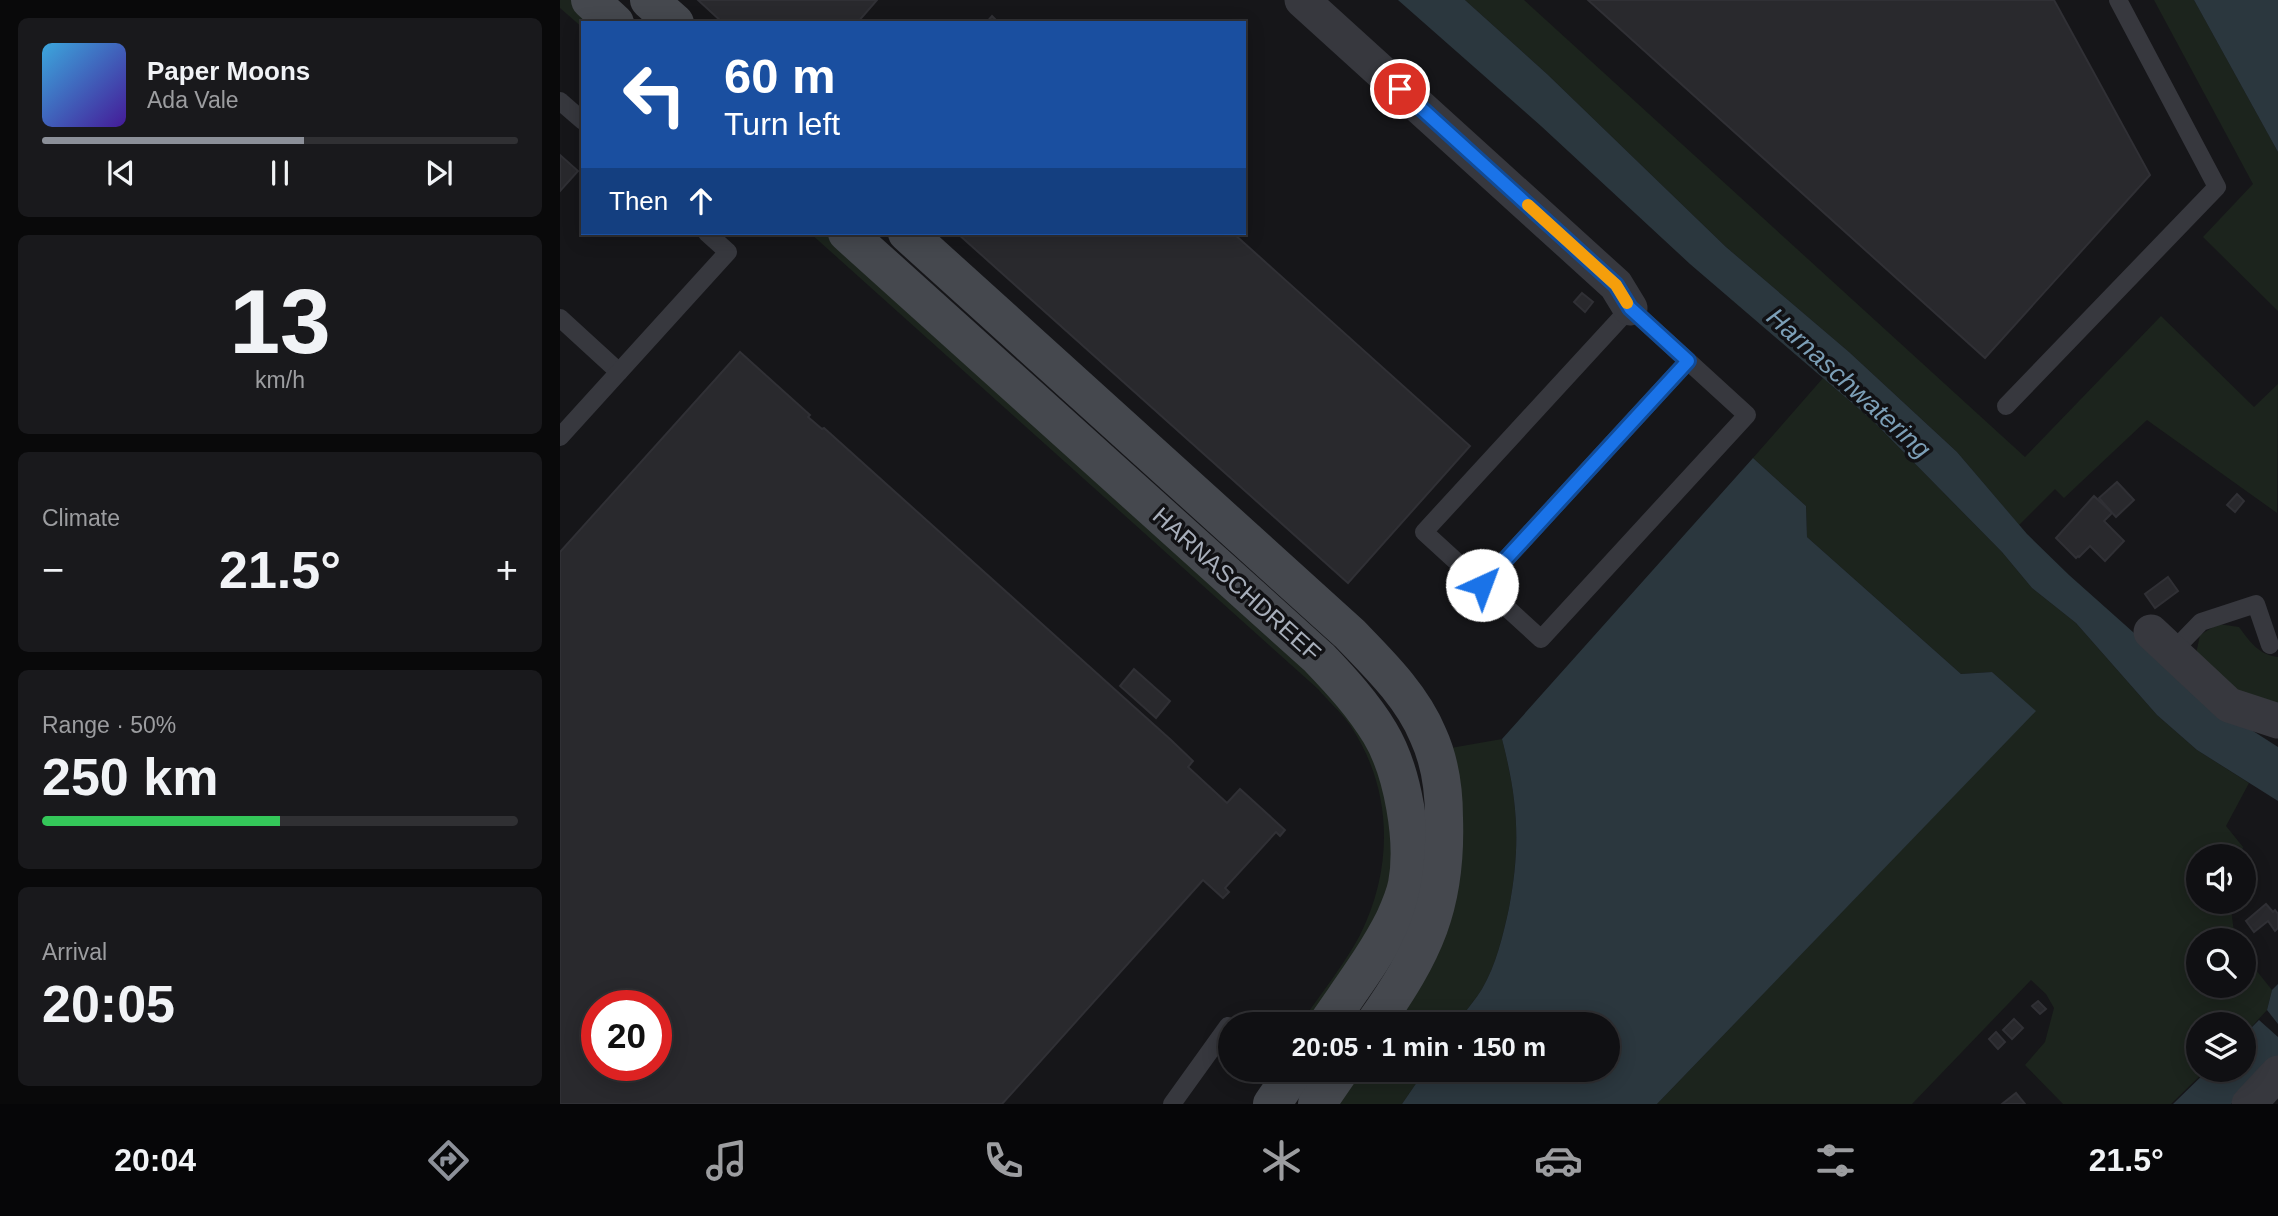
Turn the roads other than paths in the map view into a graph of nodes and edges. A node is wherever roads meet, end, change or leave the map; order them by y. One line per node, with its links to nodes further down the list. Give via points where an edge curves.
1 (649, 0): 4 (street)
2 (1302, 0): 10 (street, via 1616,285)
3 (2118, 0): 14 (lane, via 2217,187)
4 (673, 21)
5 (560, 101): 6 (lane)
6 (581, 119)
7 (709, 235): 13 (lane, via 728,252)
8 (849, 235): 20 (street, HARNASCHDREEF, via 1320,658 1352,692 1382,736 1402,785 1407,884 1388,929)
9 (909, 235): 21 (street, HARNASCHDREEF, via 1350,634 1408,700 1428,734 1441,773 1446,850 1441,891 1427,935 1404,982)
10 (1630, 308): 12 (lane); 16 (lane, via 1424,532)
11 (560, 318): 13 (lane)
12 (1688, 361): 16 (lane); 16 (lane, via 1747,415 1541,639)
13 (619, 372): 15 (lane)
14 (2006, 405)
15 (560, 437)
16 (1482, 585)
17 (2162, 642): 18 (lane, via 2202,622 2256,604); 19 (street, via 2229,705)
18 (2270, 645)
19 (2278, 721)
20 (1335, 1012)
21 (1383, 1012)
22 (1218, 1040): 26 (lane)
23 (2278, 1073): 29 (street)
24 (1287, 1082): 27 (street)
25 (1332, 1082): 28 (street)
26 (1172, 1104)
27 (1272, 1104)
28 (1317, 1104)
29 (2249, 1104)

